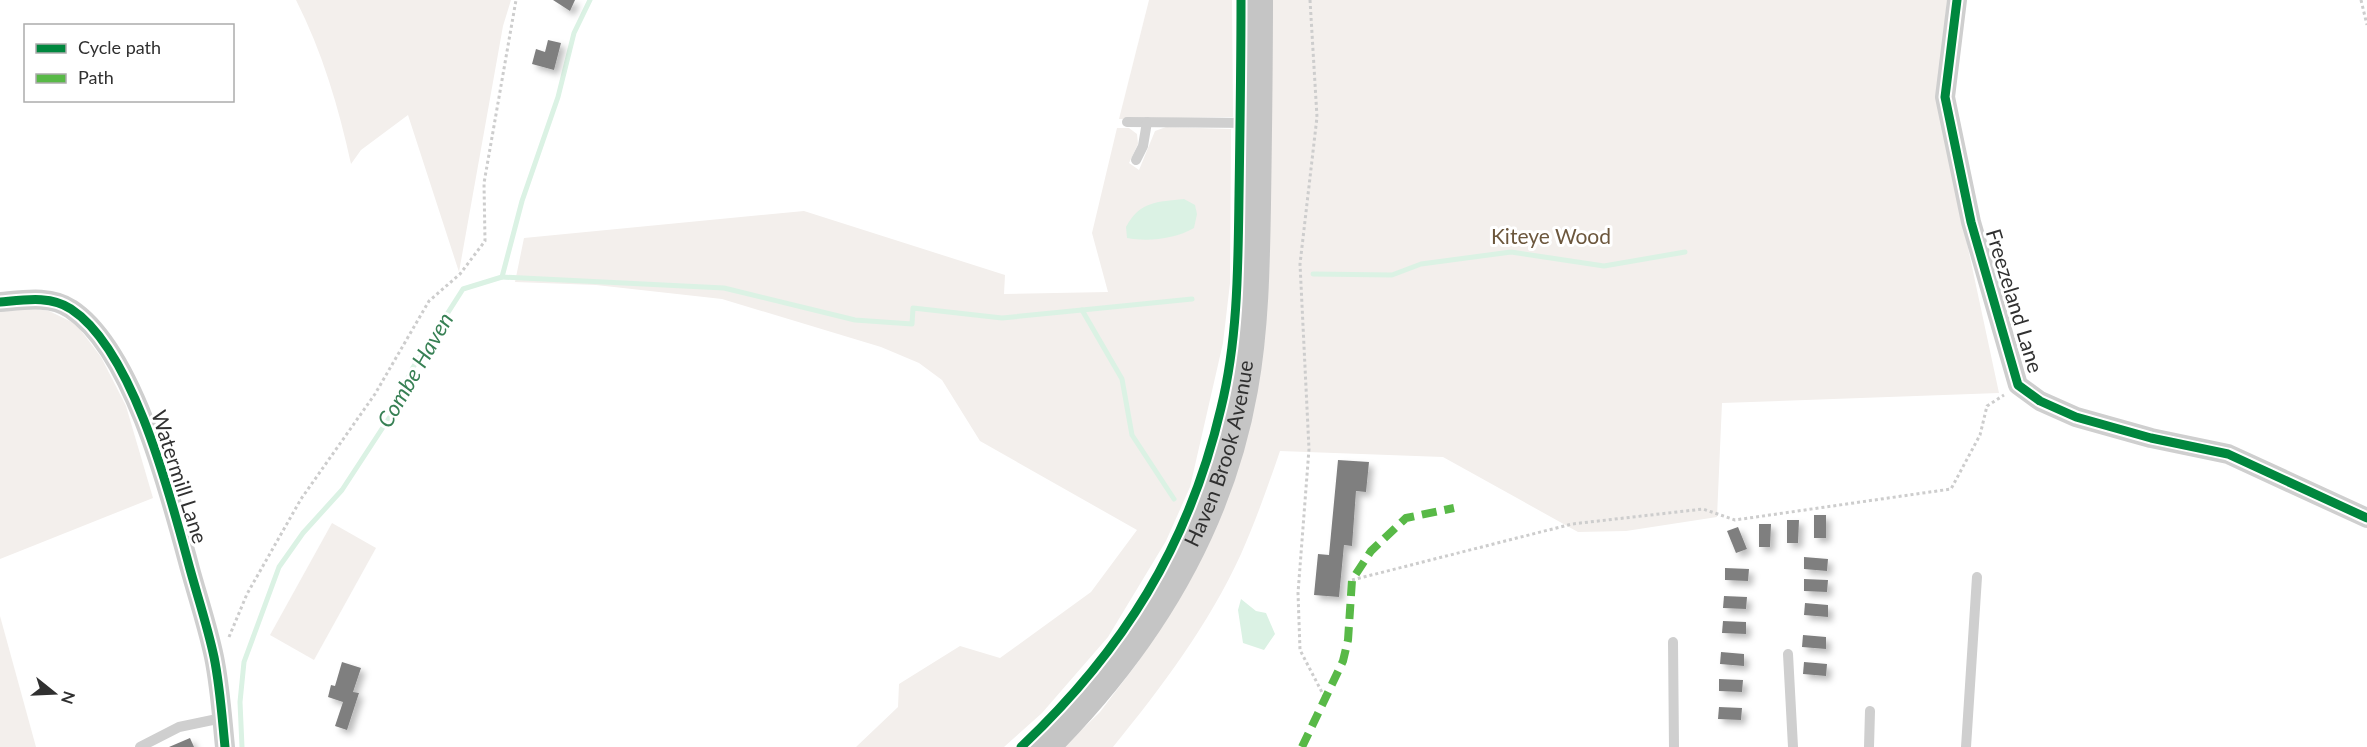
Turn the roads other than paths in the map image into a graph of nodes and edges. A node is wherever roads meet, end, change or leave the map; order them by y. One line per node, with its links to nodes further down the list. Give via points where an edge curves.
1 (1257, 0): 5 (main road, Haven Brook Avenue)
2 (1957, 0): 8 (street, Freezeland Lane, via 1945,97 1971,222 2018,386 2076,417 2228,454)
3 (1127, 122): 4 (lane)
4 (1147, 122): 5 (lane); 6 (lane)
5 (1256, 123): 16 (main road, Haven Brook Avenue, via 1254,280 1242,389 1210,500 1160,605 1087,703)
6 (1136, 160)
7 (0, 302): 13 (street, Watermill Lane, via 32,299 70,308 91,328 118,365 169,492 214,657)
8 (2367, 518)
9 (1977, 578): 20 (lane)
10 (1673, 642): 17 (lane)
11 (1788, 654): 18 (lane)
12 (1870, 711): 19 (lane)
13 (222, 718): 14 (lane, via 179,726); 15 (street, Watermill Lane)
14 (141, 747)
15 (225, 747)
16 (1043, 747)
17 (1674, 747)
18 (1793, 747)
19 (1869, 747)
20 (1966, 747)

